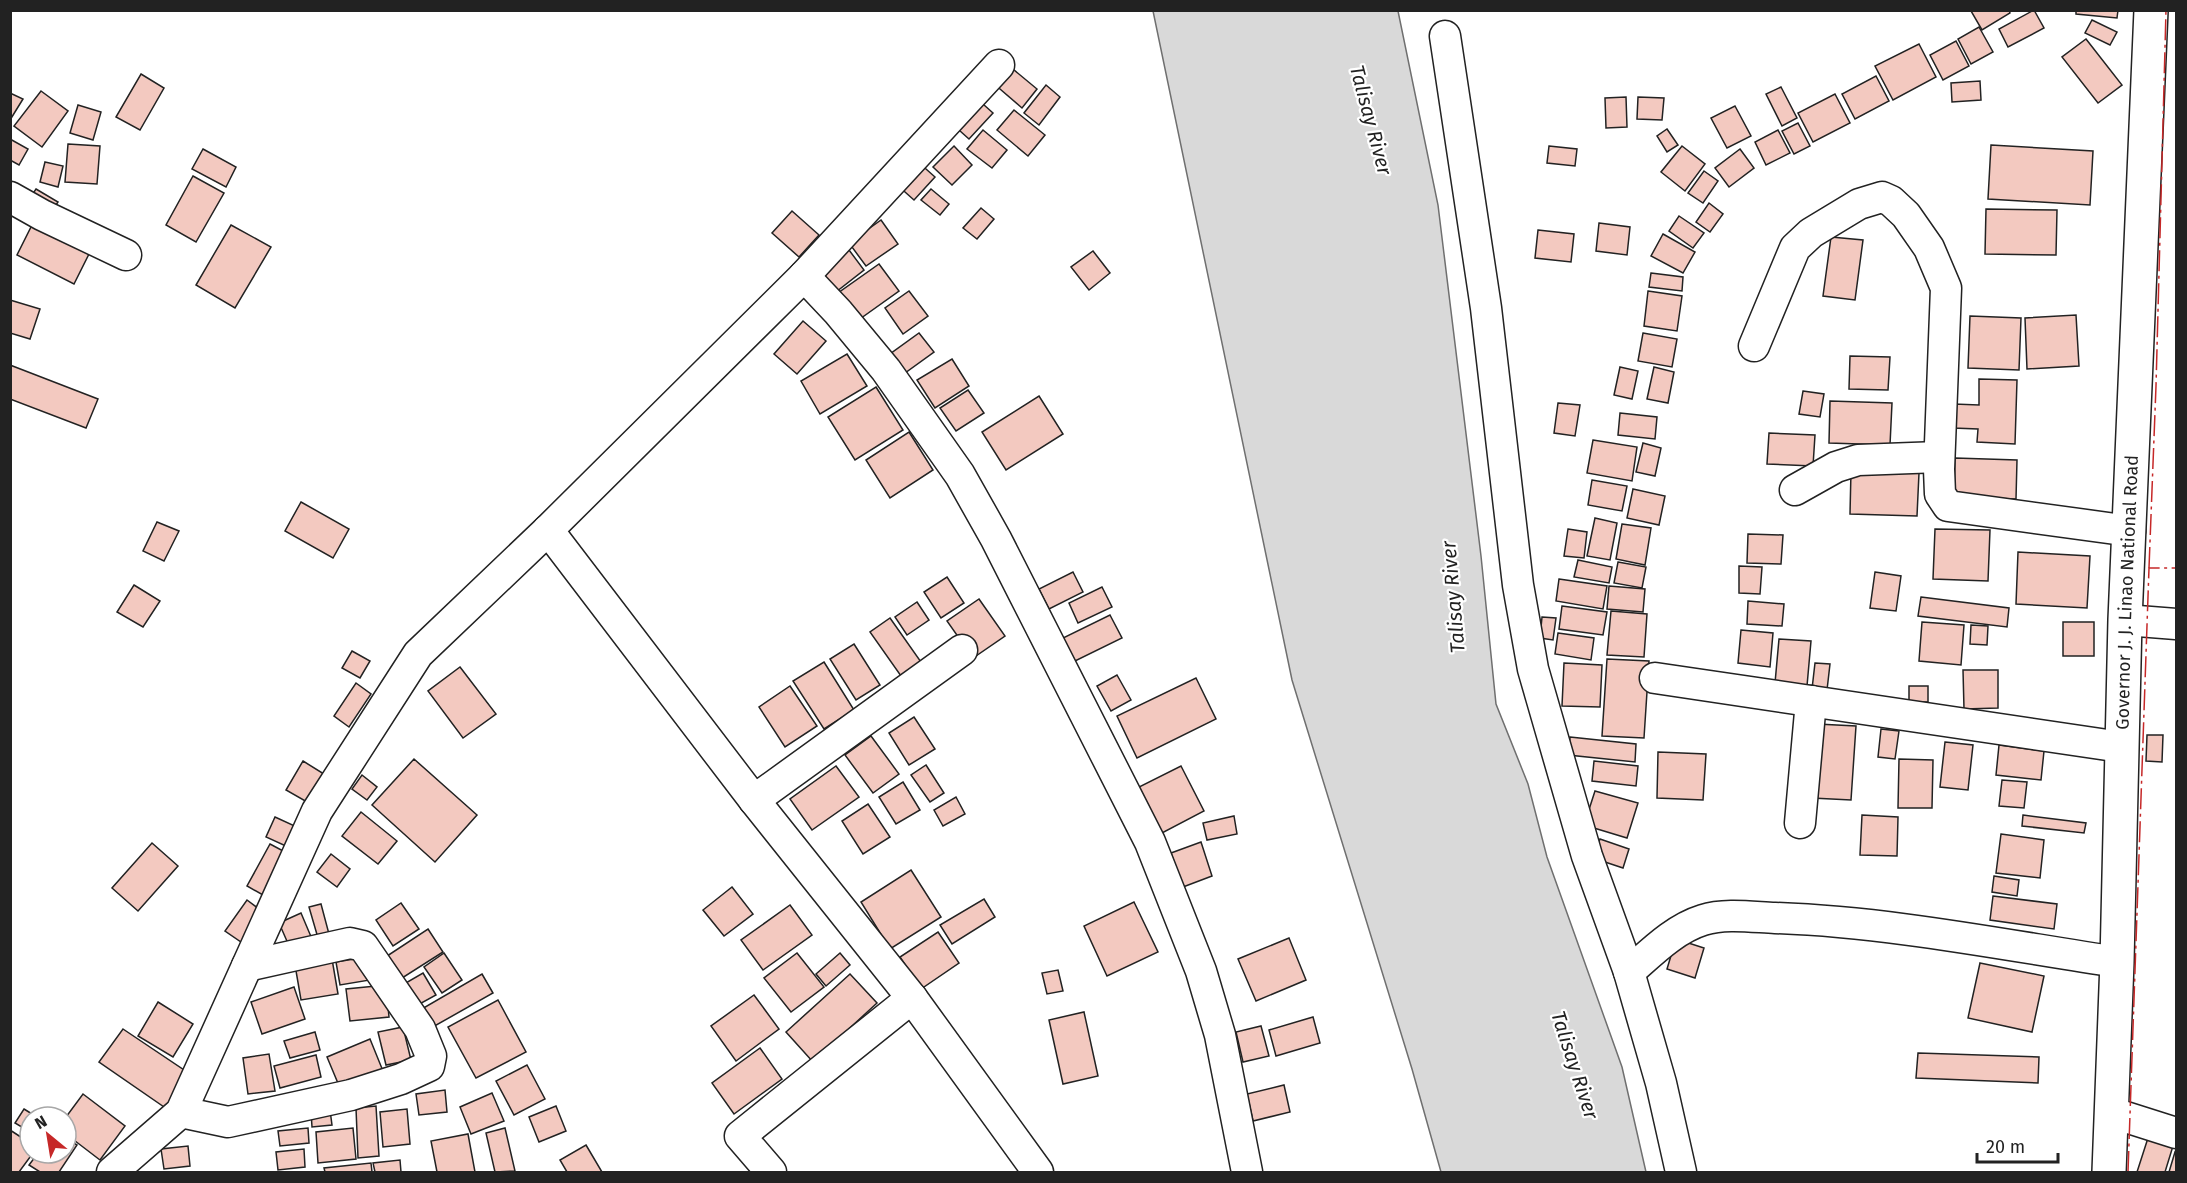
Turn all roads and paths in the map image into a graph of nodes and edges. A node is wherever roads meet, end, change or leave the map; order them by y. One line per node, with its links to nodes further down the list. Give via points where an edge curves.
1 (2151, 10): 11 (main road, Governor J. J. Linao National Road)
2 (1445, 36): 22 (street, via 1486,308 1518,585 1533,669 1583,846)
3 (999, 65): 6 (street)
4 (10, 197): 5 (street)
5 (126, 255)
6 (804, 276): 10 (street); 30 (street, via 886,370 960,475 1150,842 1201,971 1220,1035)
7 (1754, 346): 8 (street, via 1795,248 1811,233 1858,204 1882,197 1892,201 1929,248 1946,288)
8 (1939, 457): 9 (street, via 1858,460 1836,467); 11 (street, via 1940,494 1948,507)
9 (1795, 490)
10 (548, 530): 18 (street); 21 (street, via 418,654 317,811)
11 (2130, 531): 12 (main road, Governor J. J. Linao National Road)
12 (2125, 620): 13 (street); 17 (main road, Governor J. J. Linao National Road)
13 (2176, 624)
14 (962, 650): 18 (street)
15 (1655, 678): 16 (street)
16 (1811, 701): 17 (street); 19 (street)
17 (2121, 747): 20 (main road, Governor J. J. Linao National Road)
18 (754, 800): 23 (street)
19 (1800, 823)
20 (2117, 962): 22 (street, via 1885,927 1731,916 1704,919 1687,926); 25 (main road, Governor J. J. Linao National Road)
21 (247, 966): 24 (street); 24 (street, via 350,943 363,946 420,1029 431,1056 429,1066 351,1095 228,1122)
22 (1629, 972): 31 (street)
23 (912, 998): 28 (street, via 740,1136); 29 (street)
24 (181, 1112): 27 (street)
25 (2113, 1113): 26 (street); 32 (main road, Governor J. J. Linao National Road)
26 (2176, 1133)
27 (112, 1173)
28 (771, 1173)
29 (1038, 1173)
30 (1247, 1173)
31 (1682, 1173)
32 (2109, 1173)

